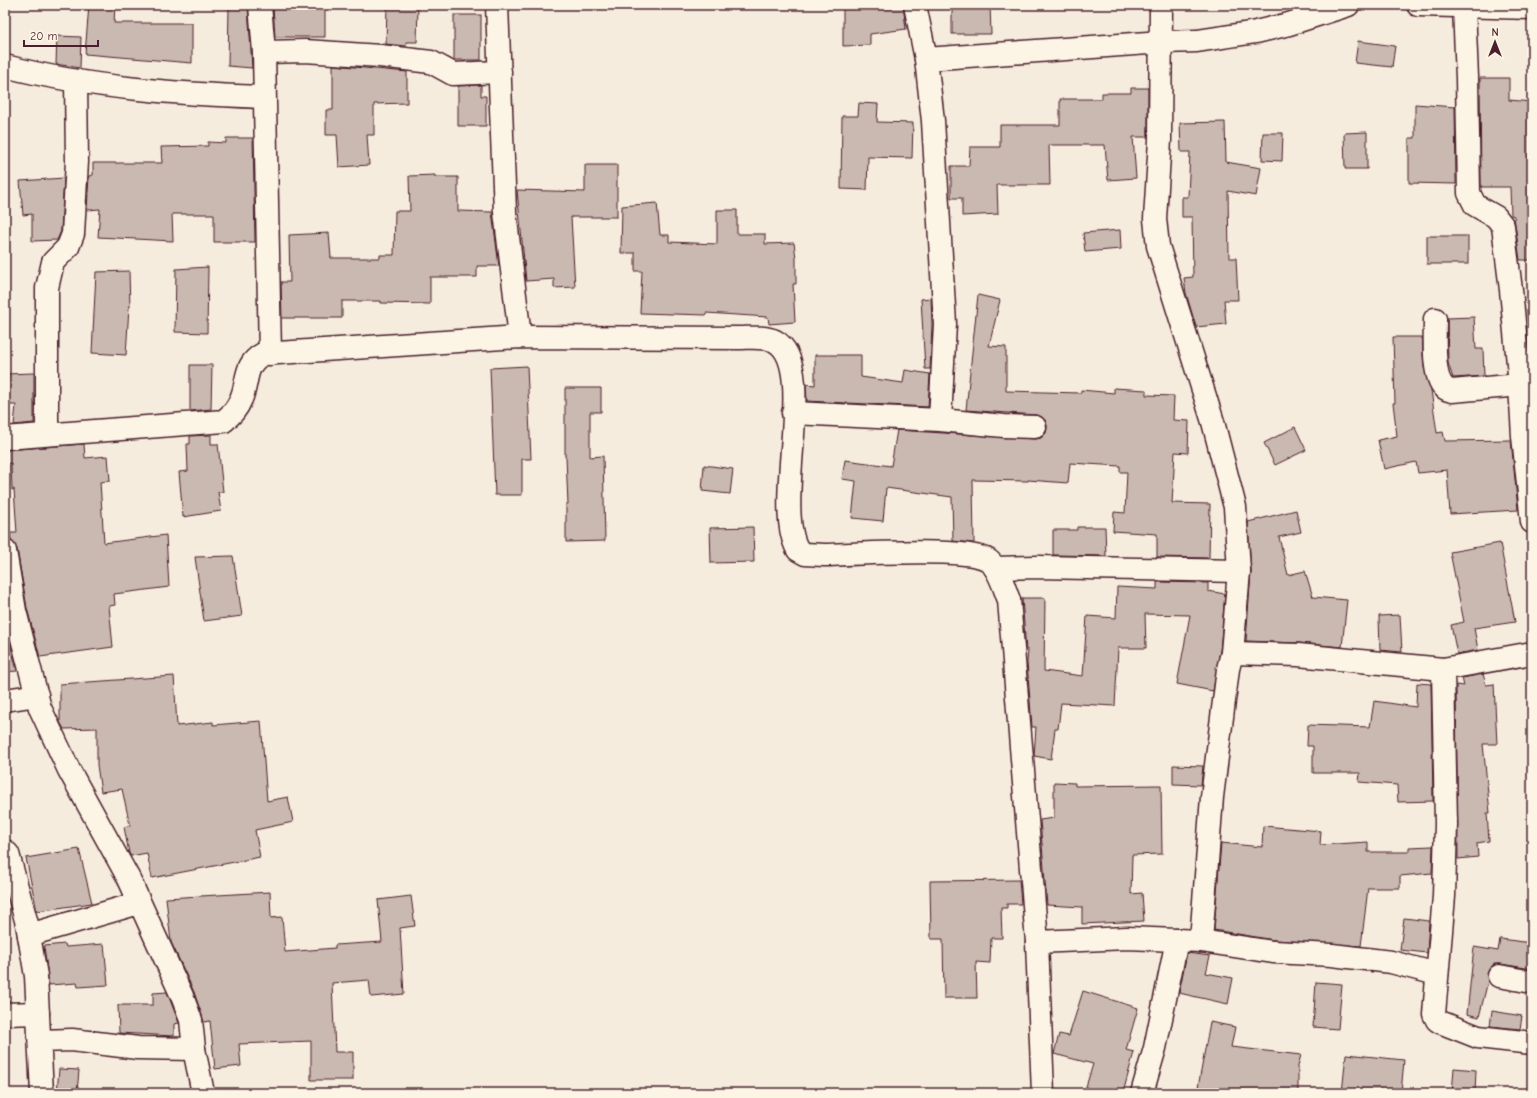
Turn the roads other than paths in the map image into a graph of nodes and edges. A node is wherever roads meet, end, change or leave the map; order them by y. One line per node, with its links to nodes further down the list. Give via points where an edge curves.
1 (260, 5): 10 (street)
2 (497, 5): 13 (street)
3 (915, 5): 11 (street)
4 (1161, 5): 9 (street)
5 (1348, 5): 9 (street, via 1256,32 1197,41)
6 (1418, 5): 7 (street)
7 (1464, 7): 8 (street); 19 (street, via 1468,78 1469,193 1475,205 1496,217 1503,226)
8 (1532, 8)
9 (1162, 42): 11 (street); 28 (street, via 1155,219 1158,246 1213,422 1235,507)
10 (264, 52): 13 (street, via 364,54 431,62 453,74); 15 (street)
11 (926, 59): 21 (street, via 933,121 945,324)
12 (5, 66): 14 (street, via 41,76)
13 (500, 72): 17 (street, via 505,212)
14 (76, 81): 15 (street, via 164,92); 23 (street, via 77,161 73,234 68,247 53,262 47,288)
15 (264, 97): 18 (street)
16 (1434, 320): 19 (street, via 1436,365 1445,389 1452,391)
17 (520, 337): 18 (street); 20 (street, via 767,339 780,345 794,371)
18 (270, 354): 23 (street, via 263,354 254,359 242,398 234,412 224,421)
19 (1520, 385): 25 (street)
20 (794, 413): 21 (street); 27 (street, via 789,495 791,529 798,550 805,554 824,555 968,555 981,557)
21 (940, 420): 22 (street)
22 (1035, 427)
23 (47, 434): 24 (street)
24 (5, 438)
25 (1532, 522)
26 (5, 558): 32 (street, via 15,611)
27 (995, 568): 28 (street); 40 (street, via 1009,600)
28 (1239, 572): 29 (street)
29 (1232, 653): 31 (street, via 1298,655); 39 (street, via 1212,797)
30 (1532, 653): 31 (street)
31 (1443, 669): 41 (street, via 1446,824 1444,896)
32 (37, 695): 33 (street); 36 (street, via 40,708 69,770 129,879)
33 (5, 700)
34 (5, 851): 35 (street, via 10,859)
35 (11, 887): 37 (street)
36 (138, 903): 37 (street); 48 (street, via 189,1014)
37 (29, 935): 44 (street, via 36,976)
38 (1177, 940): 39 (street); 40 (street, via 1127,938); 52 (street, via 1155,1048)
39 (1201, 941): 41 (street, via 1273,952 1391,962)
40 (1037, 942): 51 (street)
41 (1437, 974): 47 (street, via 1434,1006 1437,1020 1478,1037)
42 (1499, 976): 43 (street)
43 (1532, 982)
44 (38, 1013): 45 (street); 46 (street)
45 (5, 1014)
46 (40, 1041): 48 (street, via 72,1040 138,1048); 49 (street)
47 (1532, 1043)
48 (194, 1049): 50 (street)
49 (42, 1093)
50 (203, 1093)
51 (1043, 1093)
52 (1142, 1093)

